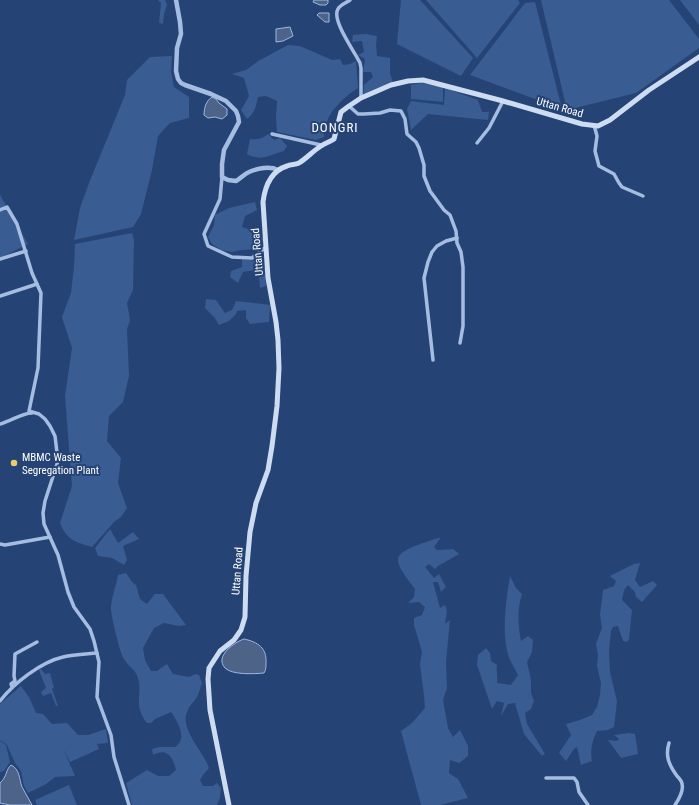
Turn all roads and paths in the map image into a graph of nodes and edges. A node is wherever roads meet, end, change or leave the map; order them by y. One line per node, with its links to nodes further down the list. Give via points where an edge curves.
1 (176, 0): 12 (street, via 181,34 177,48 178,79 185,85 226,101 238,116 235,130 224,150)
2 (350, 0): 4 (street, via 339,8 336,14 339,25 360,63)
3 (699, 57): 7 (main road, Uttan Road, via 610,120 598,126)
4 (361, 98): 5 (main road, Uttan Road, via 408,81 423,80); 6 (main road, Uttan Road)
5 (503, 101): 7 (main road, Uttan Road, via 582,124); 9 (street)
6 (349, 106): 10 (main road, Uttan Road, via 341,112 334,139); 15 (street, via 358,114 401,111 407,134 419,148 424,176 430,191 450,215)
7 (594, 125): 13 (street, via 597,136 595,151 599,166 614,174 622,187)
8 (272, 134): 10 (street)
9 (478, 143)
10 (321, 145): 11 (main road, Uttan Road, via 297,164)
11 (278, 170): 12 (street, via 254,170 236,181); 16 (main road, Uttan Road, via 270,177 264,194)
12 (222, 177): 16 (street, via 220,199 204,234 208,246 232,257 252,258)
13 (643, 196)
14 (0, 210): 17 (street, via 8,207)
15 (457, 238): 21 (street, via 463,267 463,326); 22 (street, via 446,241 432,252 424,278)
16 (266, 247): 34 (main road, Uttan Road, via 278,354 272,446 268,470 256,503 250,532 245,617 241,630 234,640 220,651 209,668 208,679 210,710)
17 (26, 251): 18 (street); 19 (street)
18 (0, 259)
19 (37, 284): 20 (street); 23 (street, via 41,293 38,368 29,411)
20 (0, 296)
21 (460, 343)
22 (433, 360)
23 (36, 414): 24 (street, via 27,414); 25 (street, via 50,426 57,450 58,461 43,513 44,524)
24 (0, 424)
25 (50, 537): 26 (street); 28 (street, via 74,607 90,629)
26 (0, 544)
27 (37, 642): 29 (street, via 15,654 15,681 11,684)
28 (97, 653): 29 (street, via 55,659); 33 (street, via 97,697 111,735 114,757)
29 (12, 687): 30 (street)
30 (0, 701)
31 (669, 743): 36 (street, via 666,751 668,760 683,784)
32 (546, 778): 35 (street, via 574,778)
33 (129, 805)
34 (229, 805)
35 (588, 805)
36 (675, 805)

